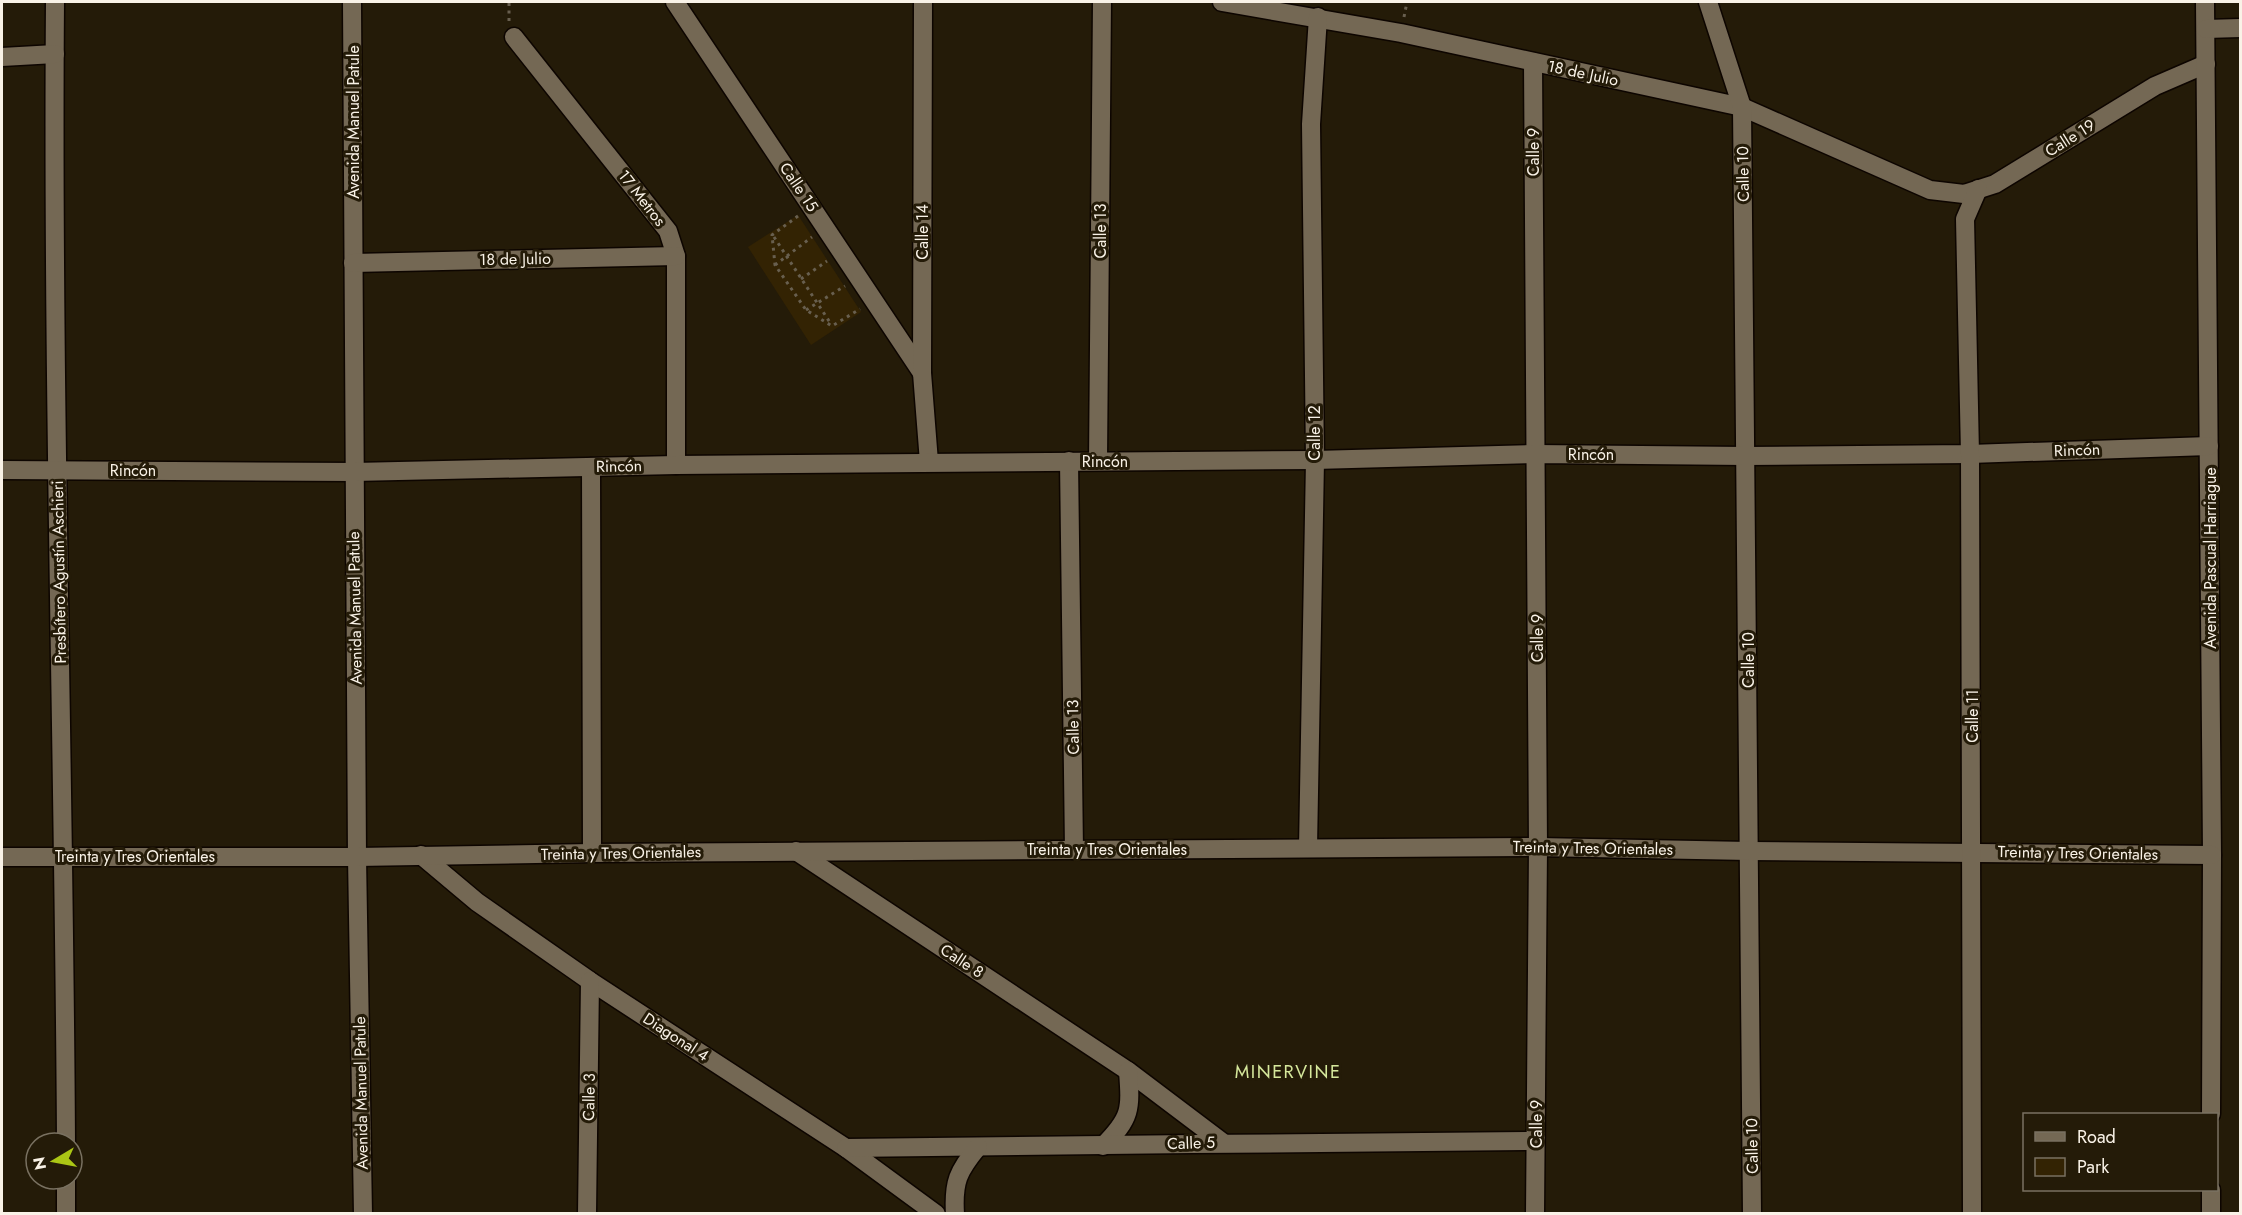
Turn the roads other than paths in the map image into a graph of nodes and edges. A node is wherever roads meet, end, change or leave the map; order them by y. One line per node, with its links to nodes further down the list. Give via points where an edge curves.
1 (55, 2): 13 (street, Presbítero Agustín Aschieri)
2 (352, 2): 23 (street, Avenida Manuel Patule)
3 (675, 2): 24 (street, Calle 15)
4 (922, 2): 24 (street, Calle 14)
5 (1102, 2): 31 (street, Calle 13)
6 (1222, 2): 9 (street, 18 de Julio)
7 (1708, 2): 17 (street, Calle 10)
8 (2205, 2): 11 (street, Avenida Pascual Harriague)
9 (1318, 17): 15 (street, 18 de Julio); 29 (street, Calle 12, via 1311,124)
10 (2241, 28): 11 (street)
11 (2206, 29): 16 (street, Avenida Pascual Harriague)
12 (514, 37): 22 (street, 17 Metros, via 668,231)
13 (55, 54): 14 (street); 36 (street, Presbítero Agustín Aschieri)
14 (2, 57)
15 (1533, 62): 17 (street, 18 de Julio); 26 (street, Calle 9)
16 (2206, 64): 18 (street, Calle 19, via 2155,86 1995,184); 25 (street, Avenida Pascual Harriague)
17 (1742, 107): 19 (street, 18 de Julio); 28 (street, Calle 10)
18 (1978, 189): 20 (street, Calle 19, via 1964,194); 21 (street, Calle 11)
19 (1930, 190): 20 (street, Calle 19)
20 (1949, 193): 21 (street)
21 (1965, 219): 27 (street, Calle 11)
22 (676, 256): 23 (street, 18 de Julio); 33 (street, 17 Metros)
23 (353, 263): 37 (street, Avenida Manuel Patule)
24 (922, 373): 32 (street, Calle 14)
25 (2209, 446): 27 (street, Rincón); 46 (street, Avenida Pascual Harriague)
26 (1535, 454): 28 (street, Rincón); 29 (street, Rincón); 38 (street, Calle 9)
27 (1970, 454): 28 (street, Rincón); 43 (street, Calle 11)
28 (1746, 456): 42 (street, Calle 10)
29 (1315, 460): 31 (street, Rincón); 39 (street, Calle 12)
30 (1070, 461): 31 (street, Rincón); 32 (street, Rincón); 40 (street, Calle 13)
31 (1098, 461)
32 (928, 462): 33 (street, Rincón)
33 (676, 465): 34 (street, Rincón)
34 (591, 467): 37 (street, Rincón); 44 (street)
35 (2, 470): 36 (street, Rincón)
36 (58, 470): 37 (street, Rincón); 47 (street, Presbítero Agustín Aschieri)
37 (354, 472): 49 (street, Avenida Manuel Patule)
38 (1538, 847): 39 (street, Treinta y Tres Orientales); 42 (street, Treinta y Tres Orientales); 54 (street, Calle 9)
39 (1308, 848): 40 (street, Treinta y Tres Orientales)
40 (1074, 850): 41 (street, Treinta y Tres Orientales)
41 (796, 851): 44 (street, Treinta y Tres Orientales); 51 (street, Calle 8)
42 (1749, 851): 43 (street, Treinta y Tres Orientales); 67 (street, Calle 10)
43 (1973, 852): 46 (street, Treinta y Tres Orientales); 68 (street, Calle 11)
44 (592, 853): 45 (street, Treinta y Tres Orientales)
45 (421, 855): 49 (street, Treinta y Tres Orientales); 50 (street, Diagonal 4, via 477,902)
46 (2212, 855): 52 (street, Avenida Pascual Harriague)
47 (64, 856): 48 (street, Treinta y Tres Orientales); 49 (street, Treinta y Tres Orientales); 53 (street, Presbítero Agustín Aschieri)
48 (2, 857)
49 (357, 857): 62 (street, Avenida Manuel Patule)
50 (591, 981): 58 (street, Diagonal 4); 63 (street, Calle 3)
51 (1128, 1071): 55 (street, Calle 8); 56 (street, via 1130,1101 1122,1126)
52 (2211, 1113)
53 (66, 1131)
54 (1535, 1141): 55 (street, Calle 5); 66 (street, Calle 9)
55 (1222, 1142): 56 (street, Calle 5)
56 (1102, 1146): 57 (street, Calle 5)
57 (978, 1147): 58 (street, Calle 5); 65 (street, via 962,1166 954,1192)
58 (846, 1148): 64 (street, Diagonal 4)
59 (66, 1191): 61 (street)
60 (2211, 1191): 69 (street)
61 (66, 1214)
62 (363, 1214)
63 (587, 1214)
64 (936, 1214)
65 (955, 1214)
66 (1535, 1214)
67 (1752, 1214)
68 (1972, 1214)
69 (2211, 1214)

